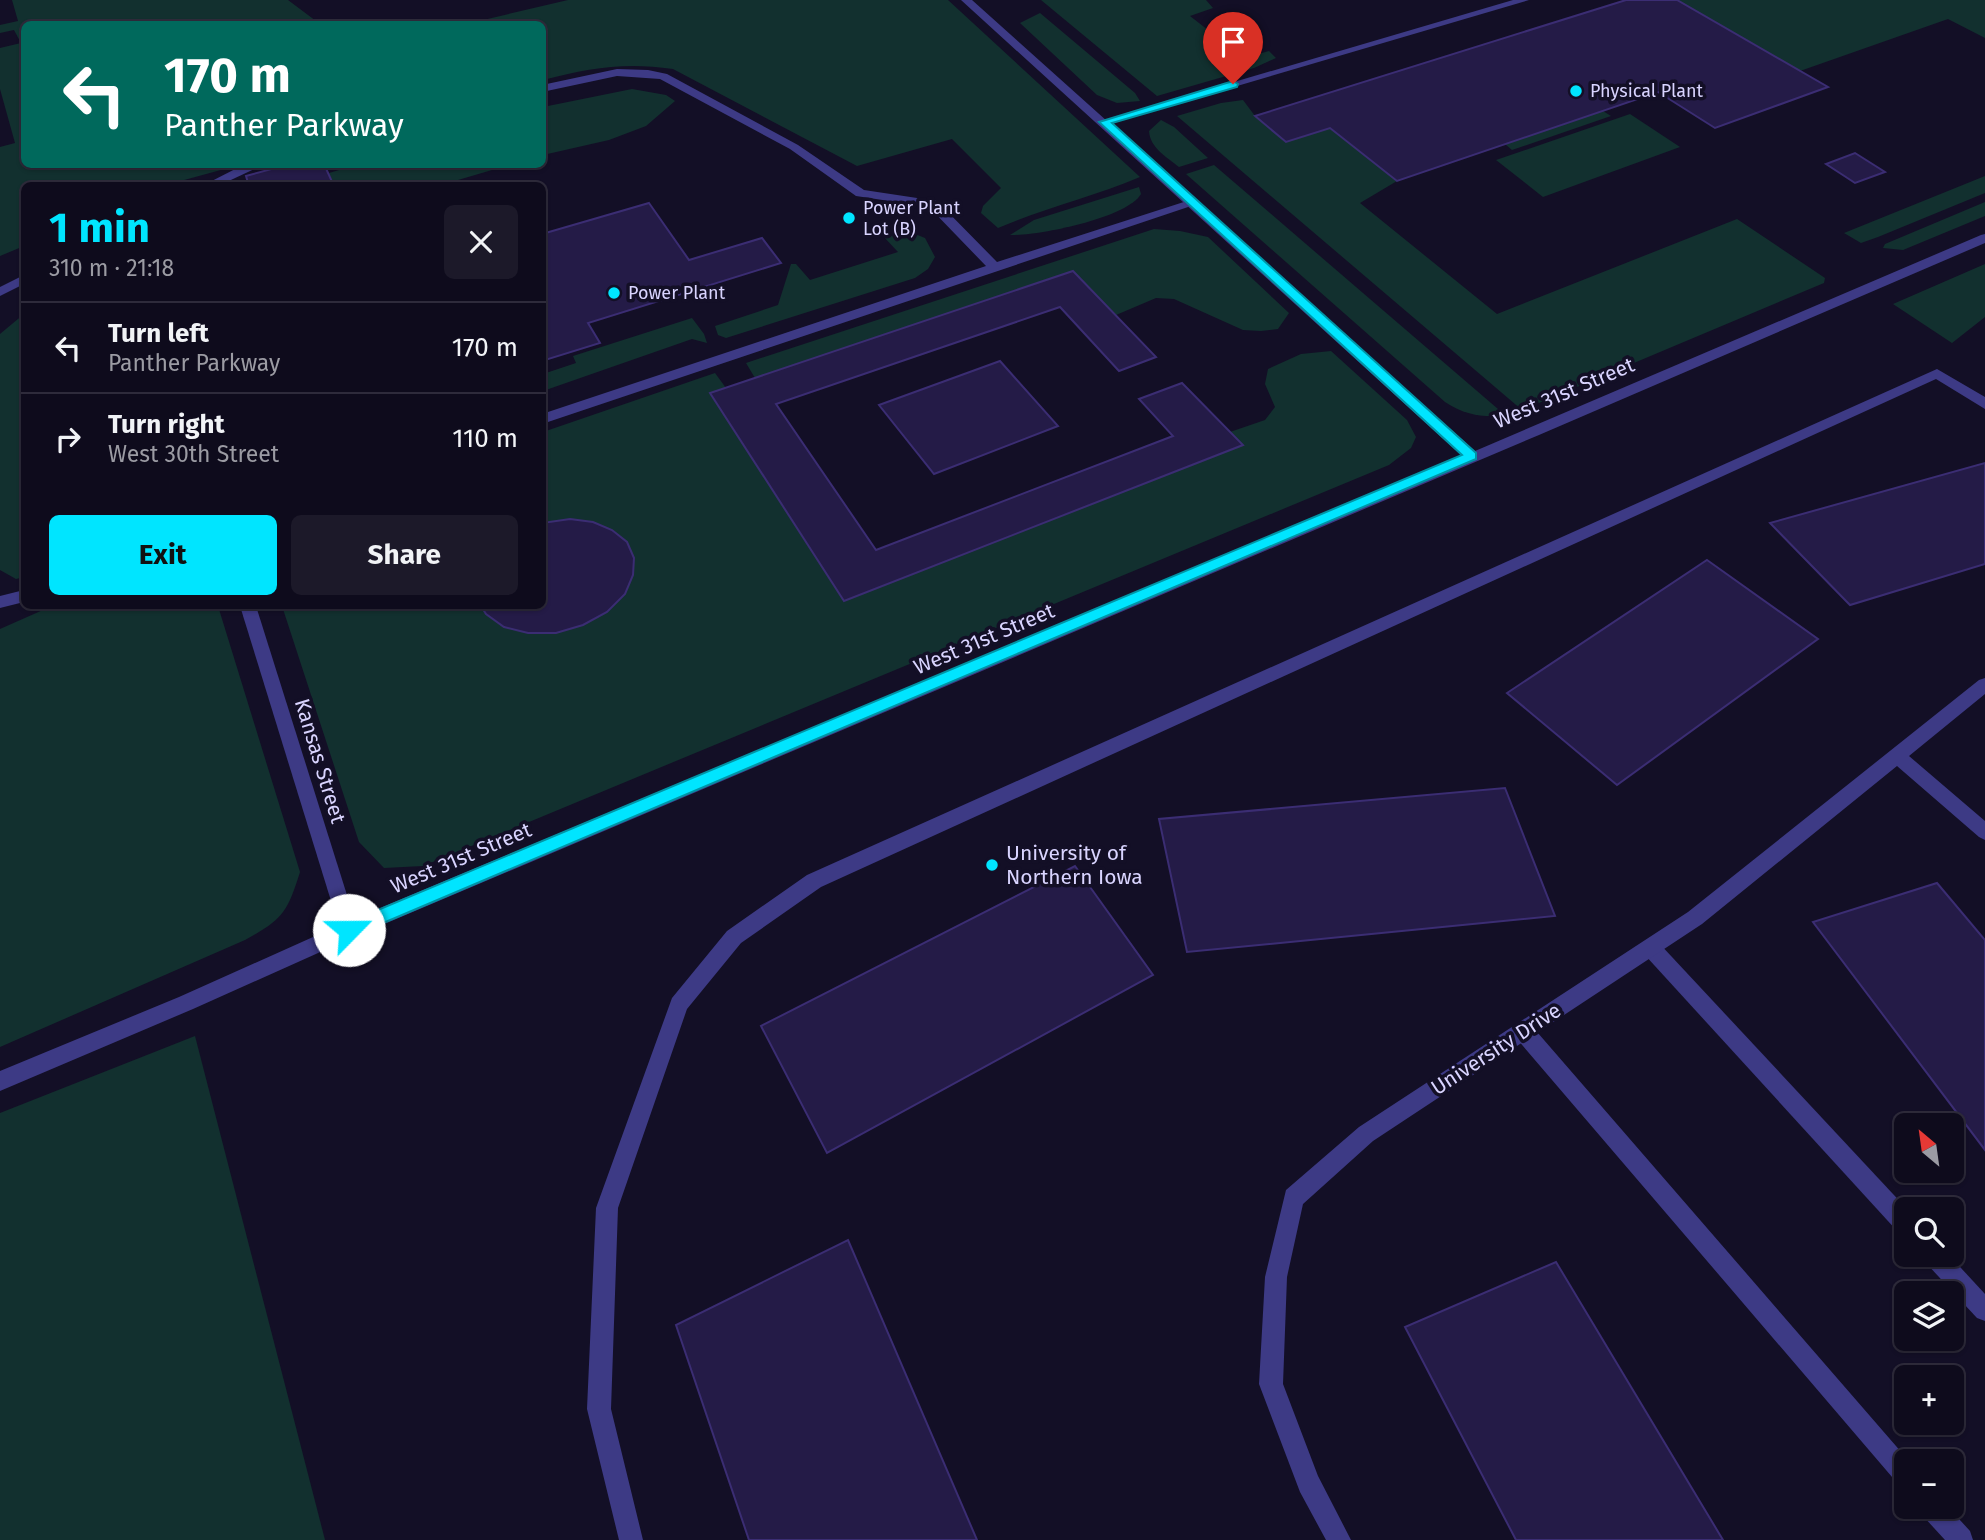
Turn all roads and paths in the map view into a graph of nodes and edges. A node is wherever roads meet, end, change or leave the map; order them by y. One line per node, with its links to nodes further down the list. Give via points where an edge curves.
1 (966, 0): 4 (street)
2 (1524, 0): 4 (street)
3 (546, 88): 9 (street, via 613,73 663,76 794,147 860,193 933,204)
4 (1104, 122): 7 (street)
5 (246, 168): 6 (street)
6 (216, 182)
7 (1194, 203): 9 (street); 14 (street)
8 (1985, 238): 14 (street, West 31st Street)
9 (995, 267): 13 (street)
10 (21, 281): 11 (street)
11 (0, 292)
12 (1985, 404): 30 (street, via 1937,373 814,881 734,937 679,1004 607,1208 600,1409)
13 (546, 418)
14 (1471, 456): 21 (street, West 31st Street)
15 (21, 597): 16 (street)
16 (0, 602)
17 (249, 609): 21 (street, Kansas Street)
18 (1985, 685): 19 (street, University Drive)
19 (1898, 756): 20 (street); 22 (street, University Drive)
20 (1985, 832)
21 (349, 930): 24 (street, West 31st Street)
22 (1651, 948): 23 (street, University Drive); 25 (street)
23 (1524, 1032): 28 (street); 31 (street, University Drive, via 1366,1133 1294,1198 1276,1277 1272,1384 1309,1483)
24 (0, 1081)
25 (1894, 1211)
26 (1945, 1267): 27 (street)
27 (1985, 1310)
28 (1894, 1462)
29 (1943, 1519): 32 (street)
30 (631, 1540)
31 (1339, 1540)
32 (1961, 1540)

